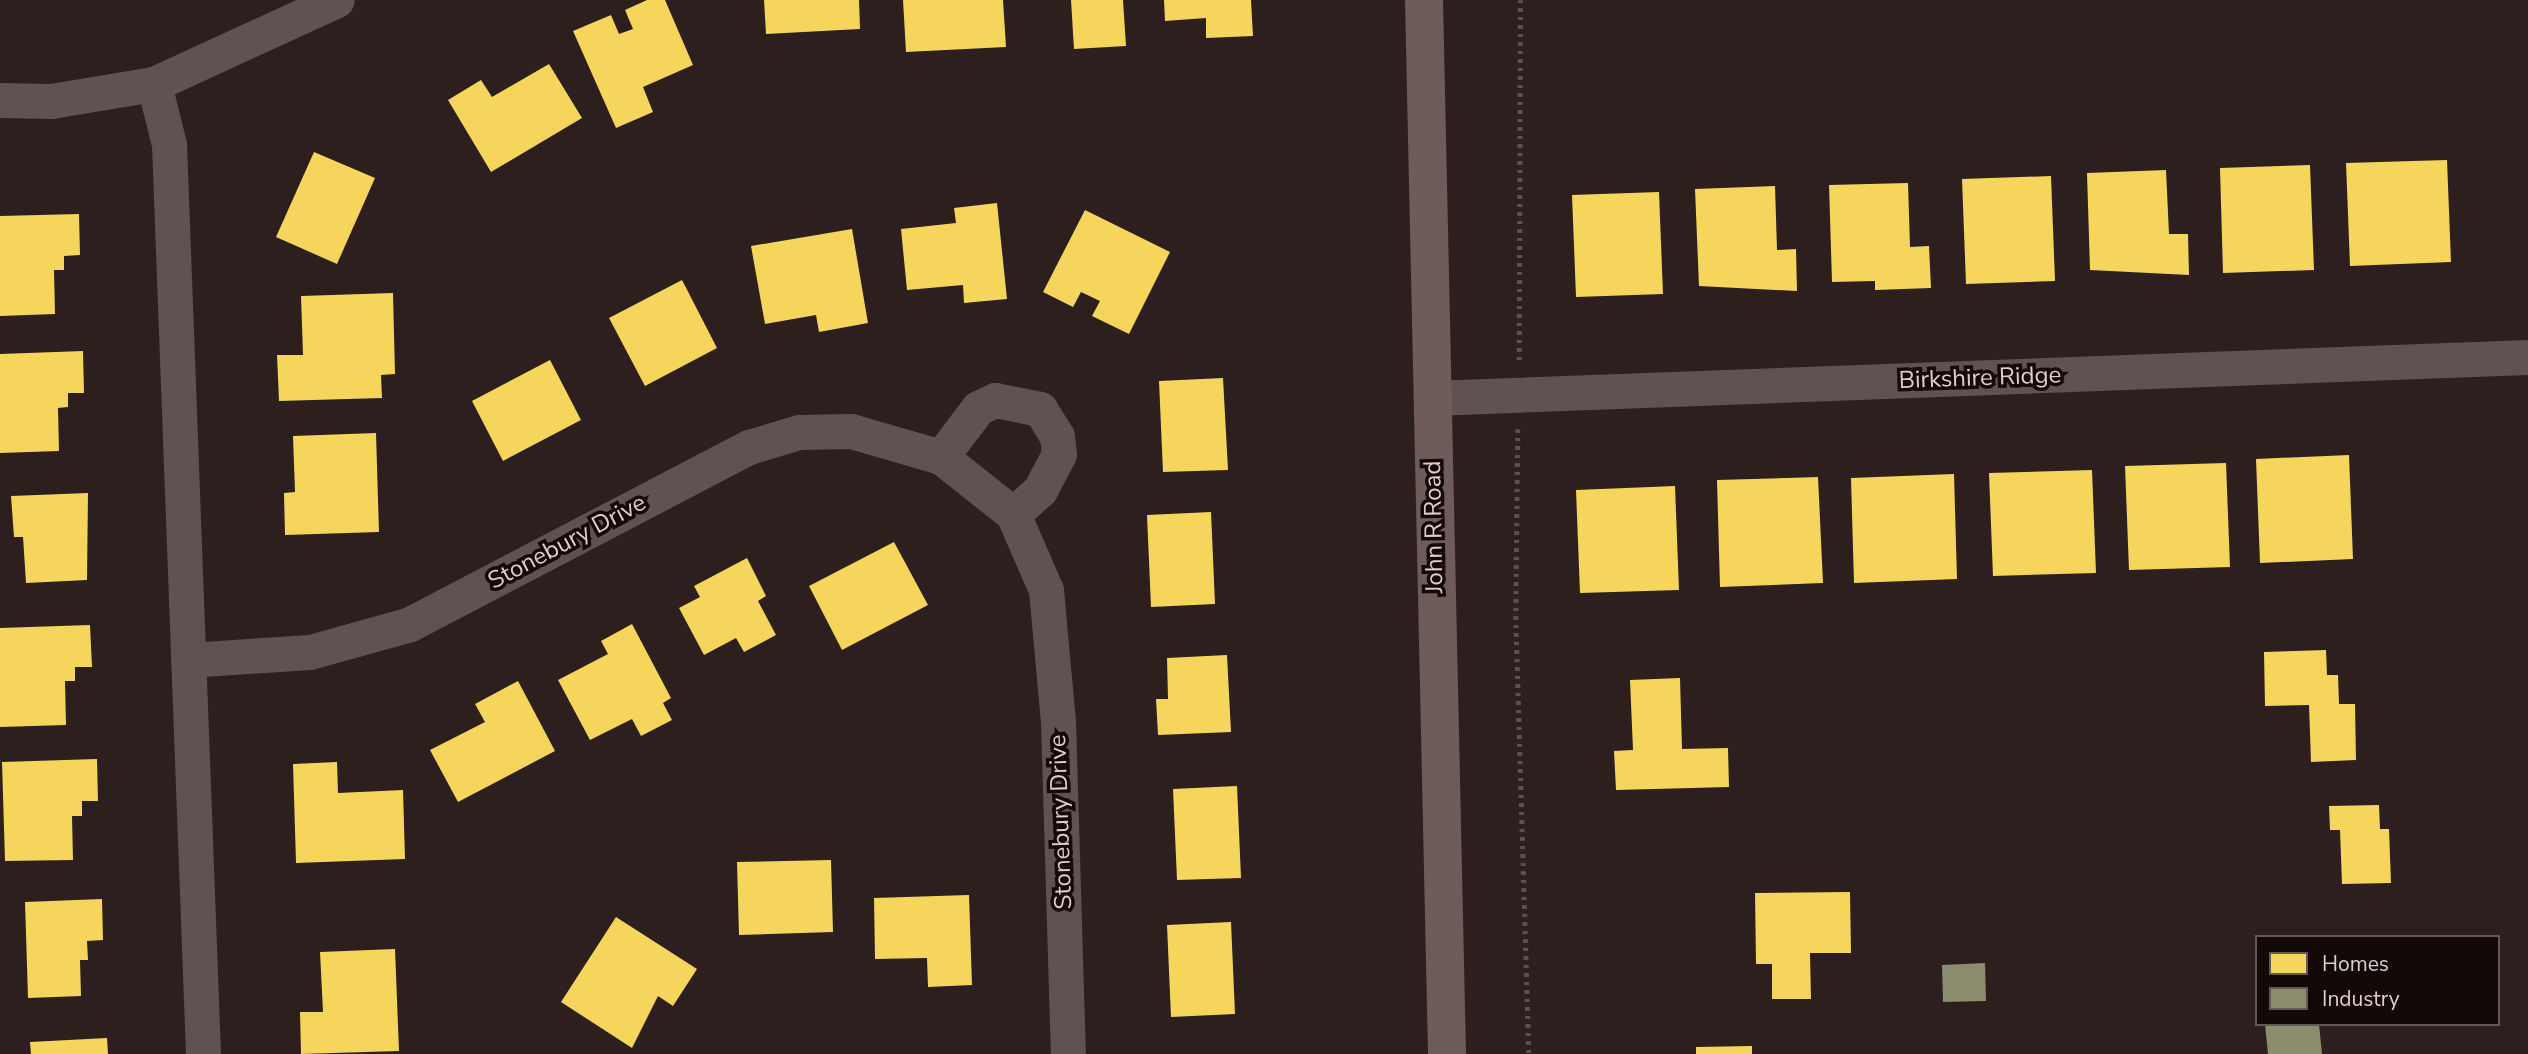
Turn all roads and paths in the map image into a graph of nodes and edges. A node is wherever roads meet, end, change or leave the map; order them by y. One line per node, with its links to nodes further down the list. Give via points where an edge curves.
1 (337, 0): 4 (street)
2 (1424, 0): 8 (main road, John R Road)
3 (1520, 0): 7 (path)
4 (154, 84): 5 (street, via 51,101); 11 (street, via 169,144)
5 (0, 100)
6 (2528, 357): 7 (street, Birkshire Ridge)
7 (1518, 396): 8 (street, Birkshire Ridge); 15 (path, via 1516,616)
8 (1432, 398): 14 (main road, John R Road)
9 (941, 457): 10 (street, Stonebury Drive); 10 (street, via 978,408 995,400 1040,409 1058,436 1059,454 1040,490); 11 (street, Stonebury Drive, via 851,431 799,432 749,447 410,624 310,652)
10 (1013, 514): 13 (street, Stonebury Drive, via 1029,540 1054,630)
11 (188, 660): 12 (street)
12 (203, 1054)
13 (1068, 1054)
14 (1447, 1054)
15 (1529, 1054)

